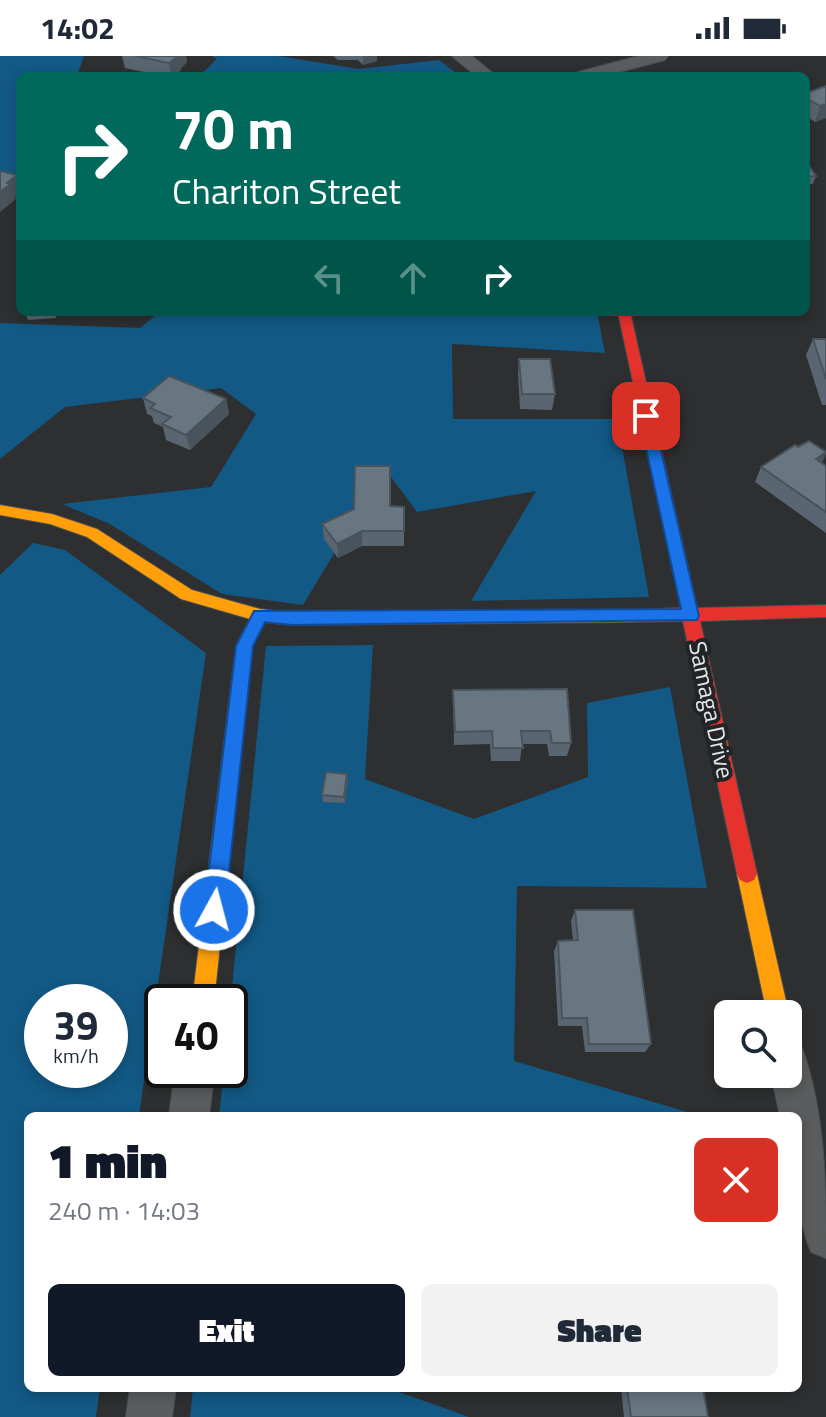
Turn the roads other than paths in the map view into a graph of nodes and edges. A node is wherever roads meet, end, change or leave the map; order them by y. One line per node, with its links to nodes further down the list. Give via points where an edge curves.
1 (461, 56): 3 (street)
2 (659, 56): 4 (street)
3 (482, 72)
4 (599, 72)
5 (625, 316): 9 (street, Samaga Drive)
6 (0, 510): 8 (street, via 92,533 187,595)
7 (826, 611): 9 (street)
8 (260, 615): 9 (street); 10 (street, via 244,646)
9 (691, 616): 11 (street, Samaga Drive)
10 (205, 984)
11 (775, 1000)
12 (193, 1088): 14 (street)
13 (794, 1088): 15 (street)
14 (190, 1112)
15 (799, 1112)
16 (802, 1126): 17 (street)
17 (826, 1237)
18 (152, 1392): 19 (street)
19 (149, 1417)

